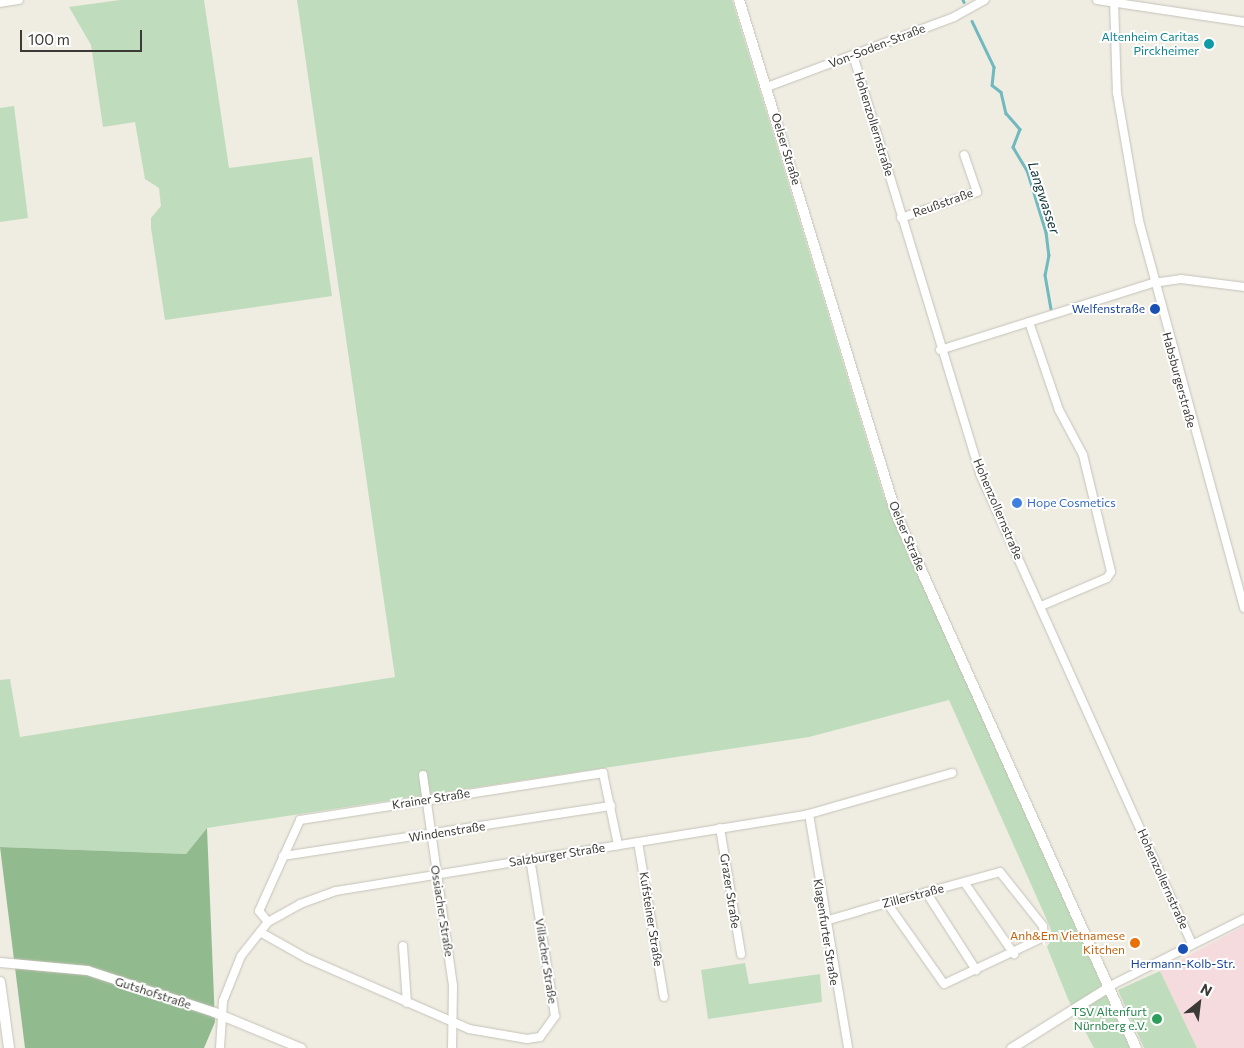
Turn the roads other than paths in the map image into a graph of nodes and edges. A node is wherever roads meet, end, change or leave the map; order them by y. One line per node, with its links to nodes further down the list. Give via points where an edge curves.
1 (19, 0): 6 (street)
2 (739, 0): 9 (main road, Oelser Straße)
3 (985, 0): 8 (street, Von-Soden-Straße)
4 (1097, 0): 5 (street)
5 (1114, 1): 7 (street); 12 (street, Habsburgerstraße, via 1117,93)
6 (0, 2)
7 (1244, 22)
8 (853, 55): 9 (street, Von-Soden-Straße); 11 (street, Hohenzollernstraße)
9 (767, 88): 44 (main road, Oelser Straße, via 896,514)
10 (964, 155): 11 (street, Reußstraße, via 978,192)
11 (901, 218): 15 (street, Hohenzollernstraße)
12 (1153, 283): 13 (street, via 1181,279); 14 (street); 17 (street, Habsburgerstraße)
13 (1244, 287)
14 (1029, 322): 15 (street); 16 (street, via 1059,410 1083,455 1111,572)
15 (940, 350): 16 (street, Hohenzollernstraße, via 980,474)
16 (1041, 606): 37 (street, Hohenzollernstraße)
17 (1244, 608)
18 (952, 773): 22 (street, Salzburger Straße)
19 (423, 775): 20 (street, Ossiacher Straße)
20 (424, 800): 21 (street, Krainer Straße, via 603,773); 24 (street, Ossiacher Straße); 27 (street, Krainer Straße, via 300,820)
21 (611, 806): 24 (street, Windenstraße); 26 (street, Krainer Straße)
22 (809, 814): 23 (street, Salzburger Straße); 34 (street, Klagenfurter Straße)
23 (720, 828): 25 (street, Salzburger Straße); 39 (street, Grazer Straße)
24 (429, 835): 27 (street, Windenstraße); 29 (street, Ossiacher Straße)
25 (638, 842): 26 (street, Salzburger Straße); 45 (street, Kufsteiner Straße)
26 (618, 845): 28 (street, Salzburger Straße)
27 (283, 856): 35 (street, Krainer Straße, via 259,911)
28 (530, 859): 29 (street, Salzburger Straße); 48 (street, Villacher Straße, via 554,1022 540,1037 527,1039)
29 (437, 874): 35 (street, Salzburger Straße, via 336,891 300,904); 48 (street, Ossiacher Straße)
30 (964, 882): 31 (street, Zillerstraße); 40 (street); 40 (street, Zillerstraße, via 1000,872 1043,926 1041,942)
31 (926, 892): 32 (street, Zillerstraße); 42 (street)
32 (887, 903): 34 (street, Zillerstraße); 42 (street, via 944,984)
33 (1244, 919): 37 (street)
34 (825, 920): 53 (street, Klagenfurter Straße)
35 (268, 922): 36 (street, Salzburger Straße)
36 (260, 932): 46 (street, Villacher Straße); 47 (street, Salzburger Straße, via 234,970)
37 (1192, 944): 44 (street)
38 (402, 946): 46 (street)
39 (741, 954)
40 (1014, 954): 42 (street)
41 (0, 962): 47 (street, Gutshofstraße, via 86,970)
42 (976, 970)
43 (0, 982): 49 (main road)
44 (1110, 986): 54 (street); 55 (main road, Oelser Straße)
45 (664, 997)
46 (407, 1003): 48 (street, Villacher Straße)
47 (220, 1015): 50 (street, Salzburger Straße); 51 (street, Gutshofstraße)
48 (455, 1023): 52 (street, Ossiacher Straße)
49 (9, 1048)
50 (220, 1048)
51 (301, 1048)
52 (452, 1048)
53 (848, 1048)
54 (1011, 1048)
55 (1136, 1048)

